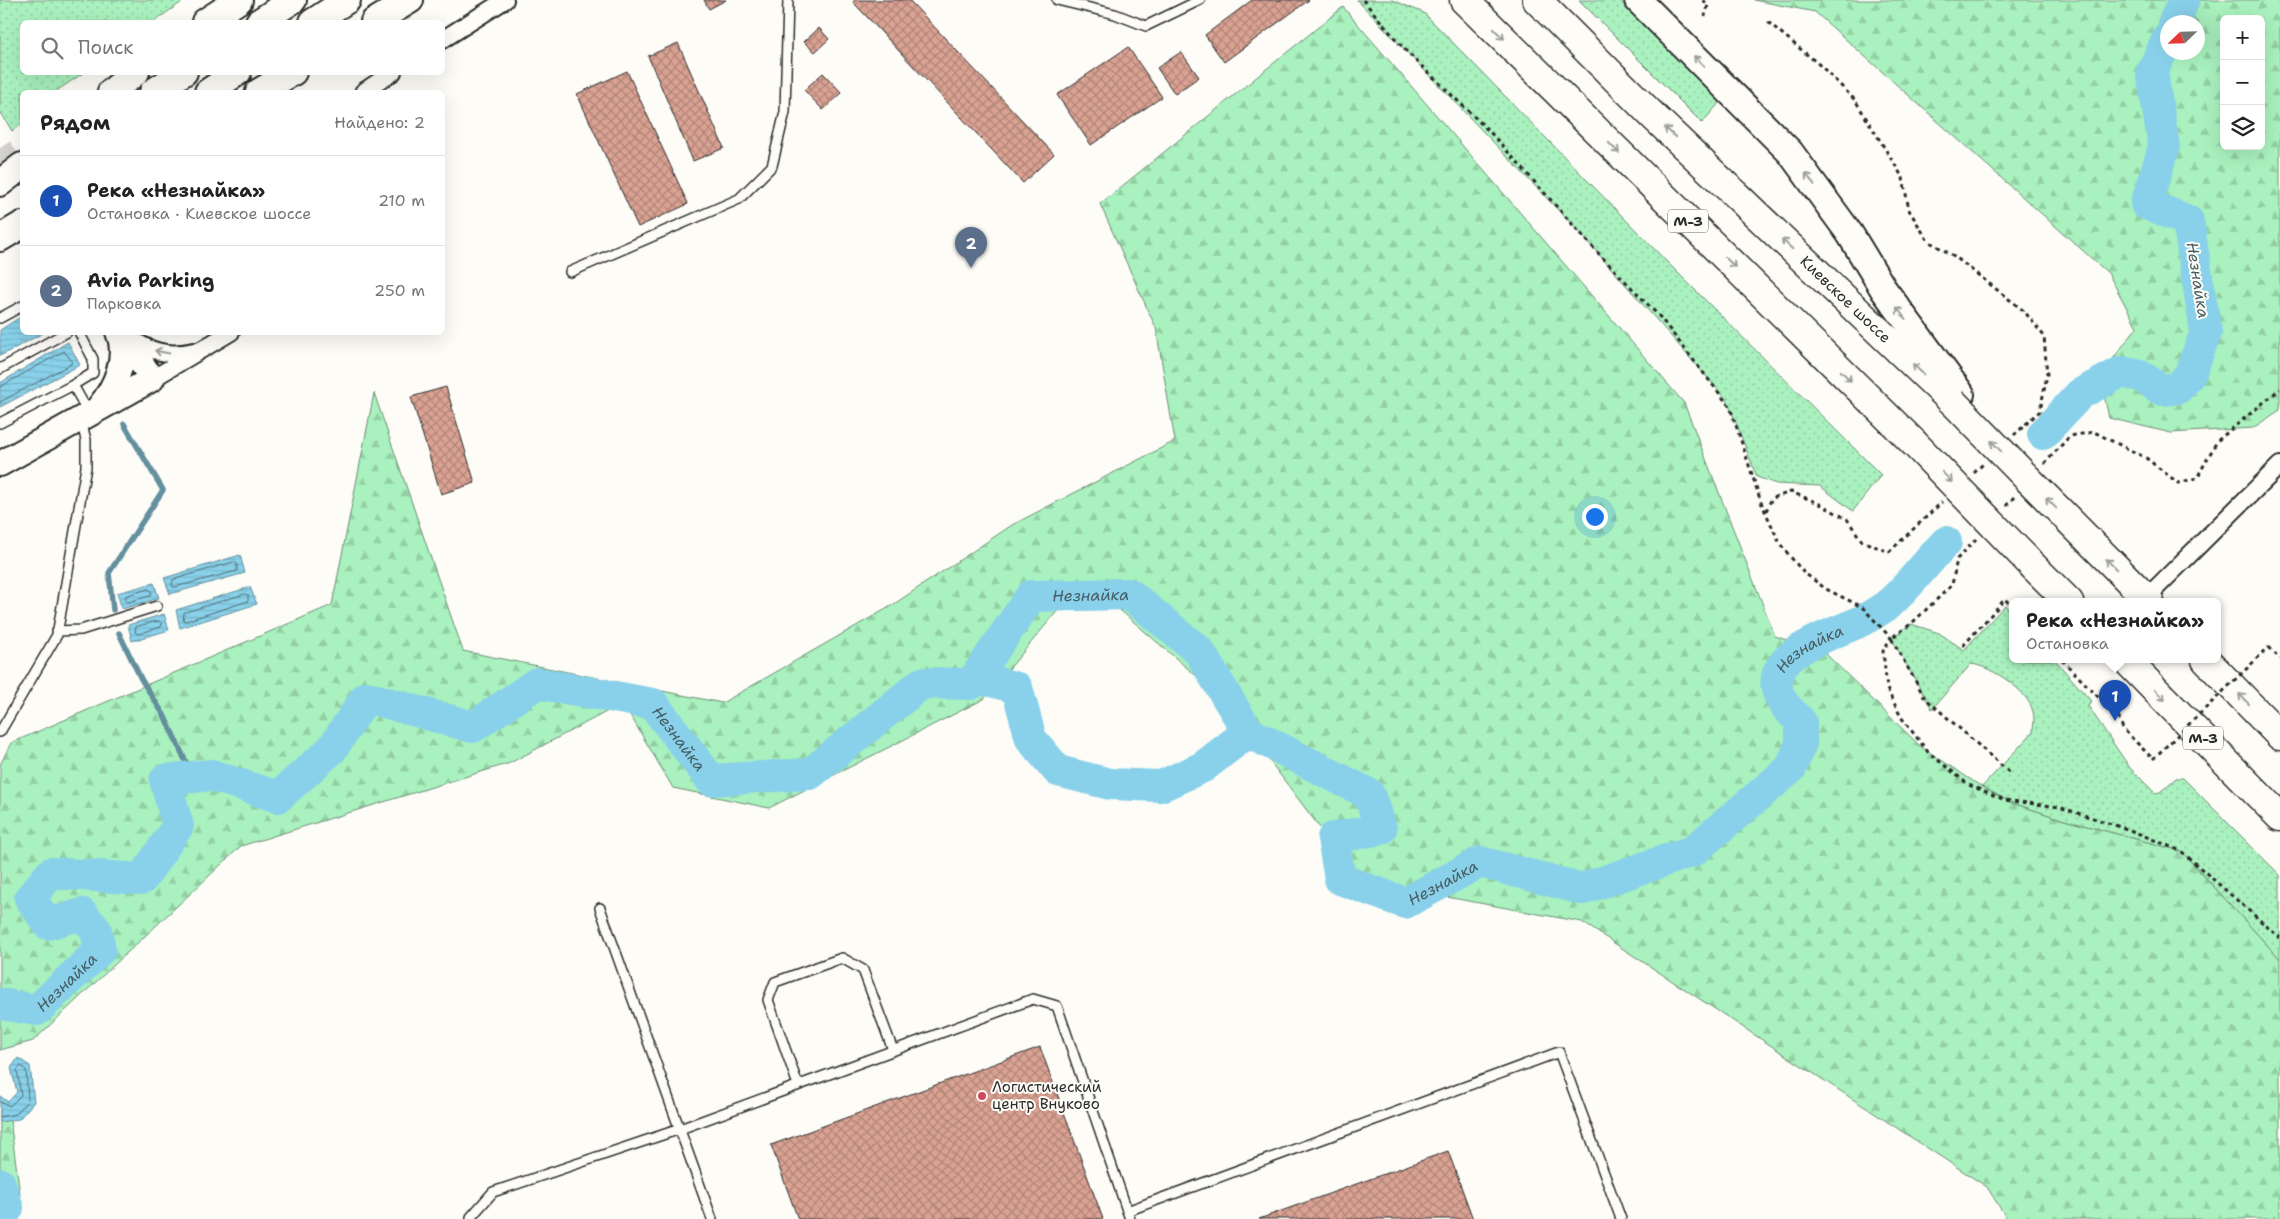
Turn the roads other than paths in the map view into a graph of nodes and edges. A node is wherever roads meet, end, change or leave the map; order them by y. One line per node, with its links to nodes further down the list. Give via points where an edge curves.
1 (239, 0): 12 (main road)
2 (293, 0): 13 (main road)
3 (347, 0): 14 (main road)
4 (410, 0): 15 (main road)
5 (505, 0): 16 (street)
6 (788, 0): 29 (lane, via 786,112 772,166 740,199)
7 (1057, 0): 8 (lane, via 1115,14 1146,26)
8 (1200, 0)
9 (1464, 0): 47 (highway, М-3, one-way to 47, bridge, via 1913,442)
10 (1537, 0): 42 (highway, Киевское шоссе, one-way to 10, via 1652,115)
11 (1638, 0): 42 (main road, one-way to 11, via 1850,234 1790,152)
12 (208, 20)
13 (262, 20)
14 (316, 20)
15 (377, 20)
16 (445, 38)
17 (132, 75): 22 (main road)
18 (180, 75): 23 (main road)
19 (234, 75): 24 (main road)
20 (288, 75): 25 (main road)
21 (389, 75): 26 (street)
22 (114, 90)
23 (157, 90)
24 (211, 90)
25 (262, 90)
26 (366, 90)
27 (20, 225): 28 (main road)
28 (0, 238)
29 (570, 272)
30 (20, 307): 31 (lane)
31 (0, 318)
32 (62, 335): 39 (lane)
33 (81, 335): 41 (lane, via 94,359 93,373)
34 (121, 335): 43 (street, via 119,369 112,388)
35 (123, 335): 40 (street)
36 (126, 335): 38 (street, one-way to 36, via 165,354 144,347)
37 (226, 335): 38 (street)
38 (204, 349): 40 (street)
39 (0, 369)
40 (152, 379): 43 (street)
41 (73, 385): 43 (lane); 44 (lane)
42 (1957, 398): 48 (highway, Киевское шоссе, one-way to 42, bridge, via 2072,524)
43 (89, 415): 45 (street); 51 (lane, via 86,467)
44 (0, 423)
45 (0, 464)
46 (2280, 464): 49 (street)
47 (2065, 598)
48 (2146, 598)
49 (2150, 598)
50 (156, 606): 51 (lane, via 81,630)
51 (57, 631): 54 (lane)
52 (2129, 663): 56 (highway, М-3, one-way to 56)
53 (2209, 663): 55 (highway, one-way to 53)
54 (0, 732)
55 (2280, 736)
56 (2280, 817)
57 (600, 908): 60 (lane)
58 (893, 1050): 59 (lane); 59 (lane, via 863,970 842,958 775,982 768,1000); 61 (lane, via 1033,999 1056,1006)
59 (798, 1085): 60 (lane)
60 (680, 1129): 62 (lane, via 493,1192); 63 (lane)
61 (1129, 1215): 64 (lane, via 1559,1052)
62 (471, 1219)
63 (712, 1219)
64 (1621, 1219)

